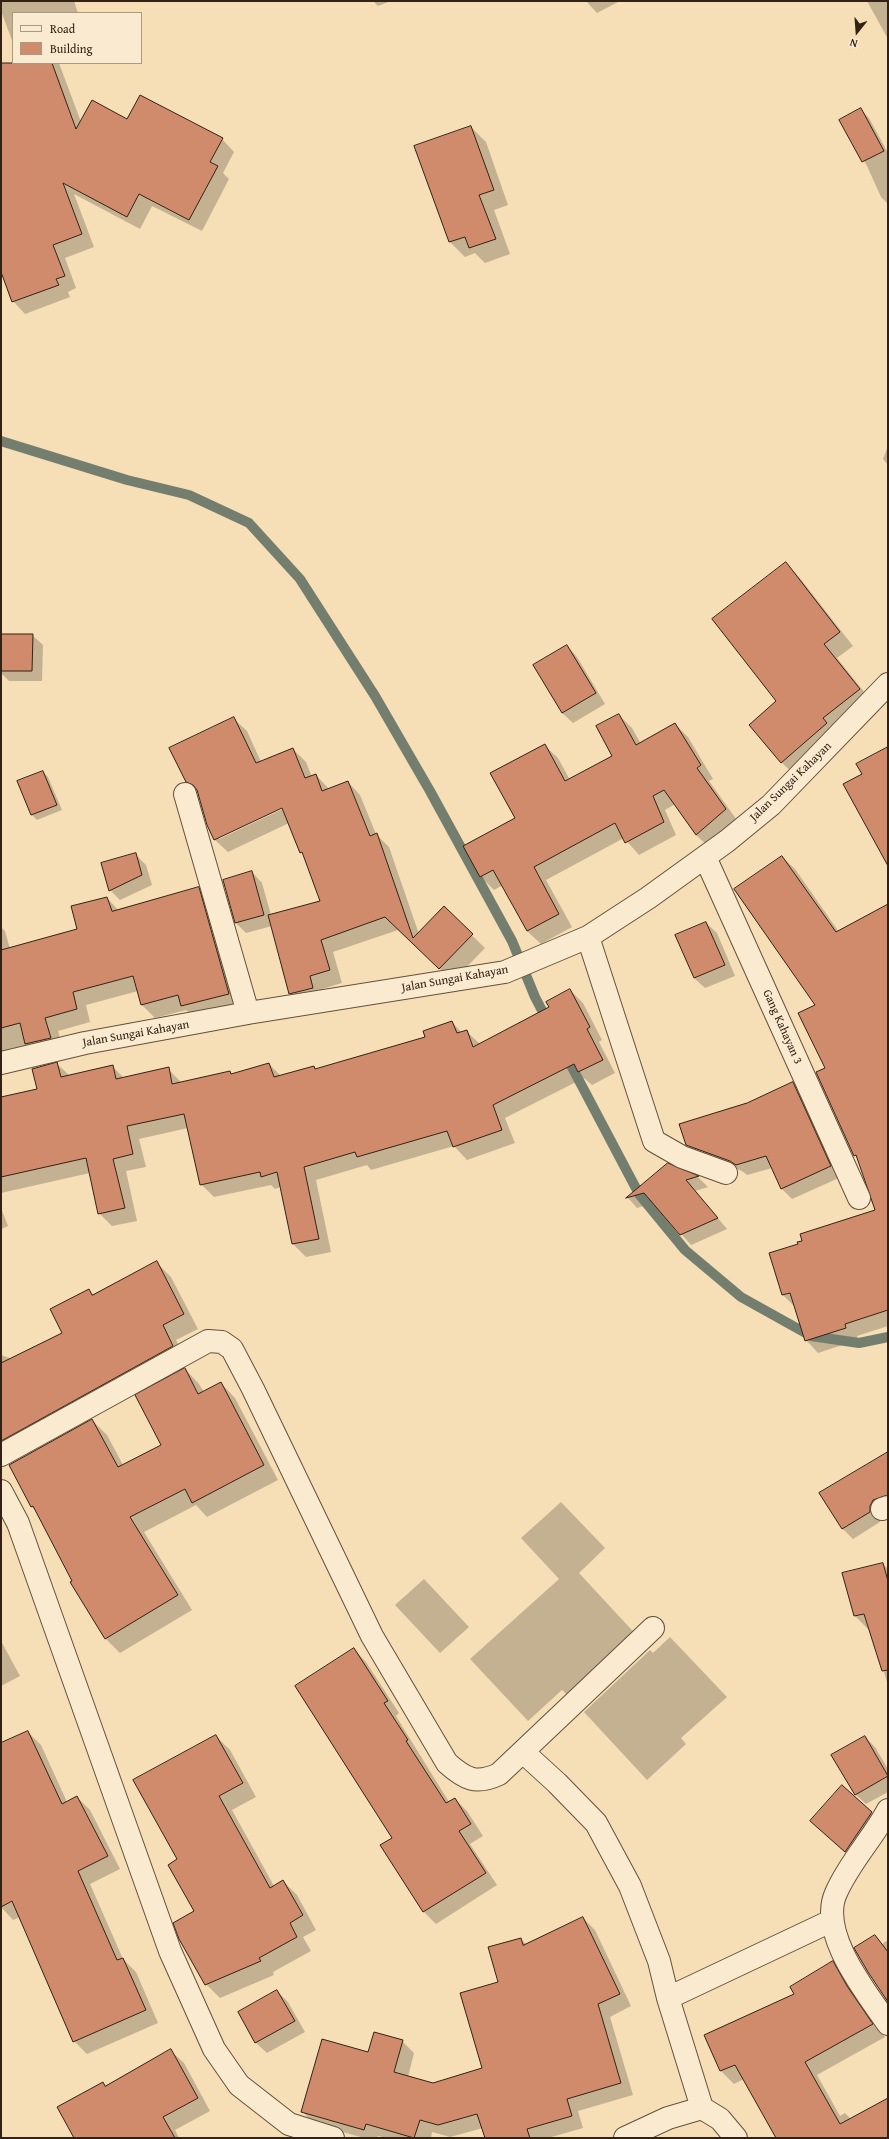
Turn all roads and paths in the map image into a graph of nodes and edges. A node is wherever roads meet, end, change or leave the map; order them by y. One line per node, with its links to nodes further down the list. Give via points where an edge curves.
1 (885, 695): 3 (street, Jalan Sungai Kahayan, via 771,805)
2 (185, 794): 5 (street)
3 (705, 856): 4 (street, Jalan Sungai Kahayan, via 648,898); 8 (street, Gang Kahayan 3)
4 (588, 937): 5 (street, Jalan Sungai Kahayan, via 505,972); 7 (street, via 654,1141 682,1157)
5 (248, 1013): 6 (street, Jalan Sungai Kahayan, via 85,1043)
6 (1, 1063)
7 (726, 1173)
8 (859, 1198)
9 (1, 1455): 12 (street, via 208,1341 222,1342 232,1349 253,1389 372,1636 446,1762 459,1774 471,1780 486,1780 499,1774)
10 (1, 1491): 18 (street, via 18,1523 170,1951 214,2049 239,2085 289,2124)
11 (652, 1628): 12 (street)
12 (523, 1752): 15 (street, via 557,1782 596,1823 630,1886 659,1961)
13 (888, 1810): 14 (street, via 835,1894)
14 (831, 1921): 15 (street); 16 (street, via 838,1943)
15 (668, 1998): 17 (street)
16 (888, 2024)
17 (702, 2108): 19 (street, via 668,2118); 20 (street, via 720,2119)
18 (333, 2138)
19 (625, 2138)
20 (736, 2138)

